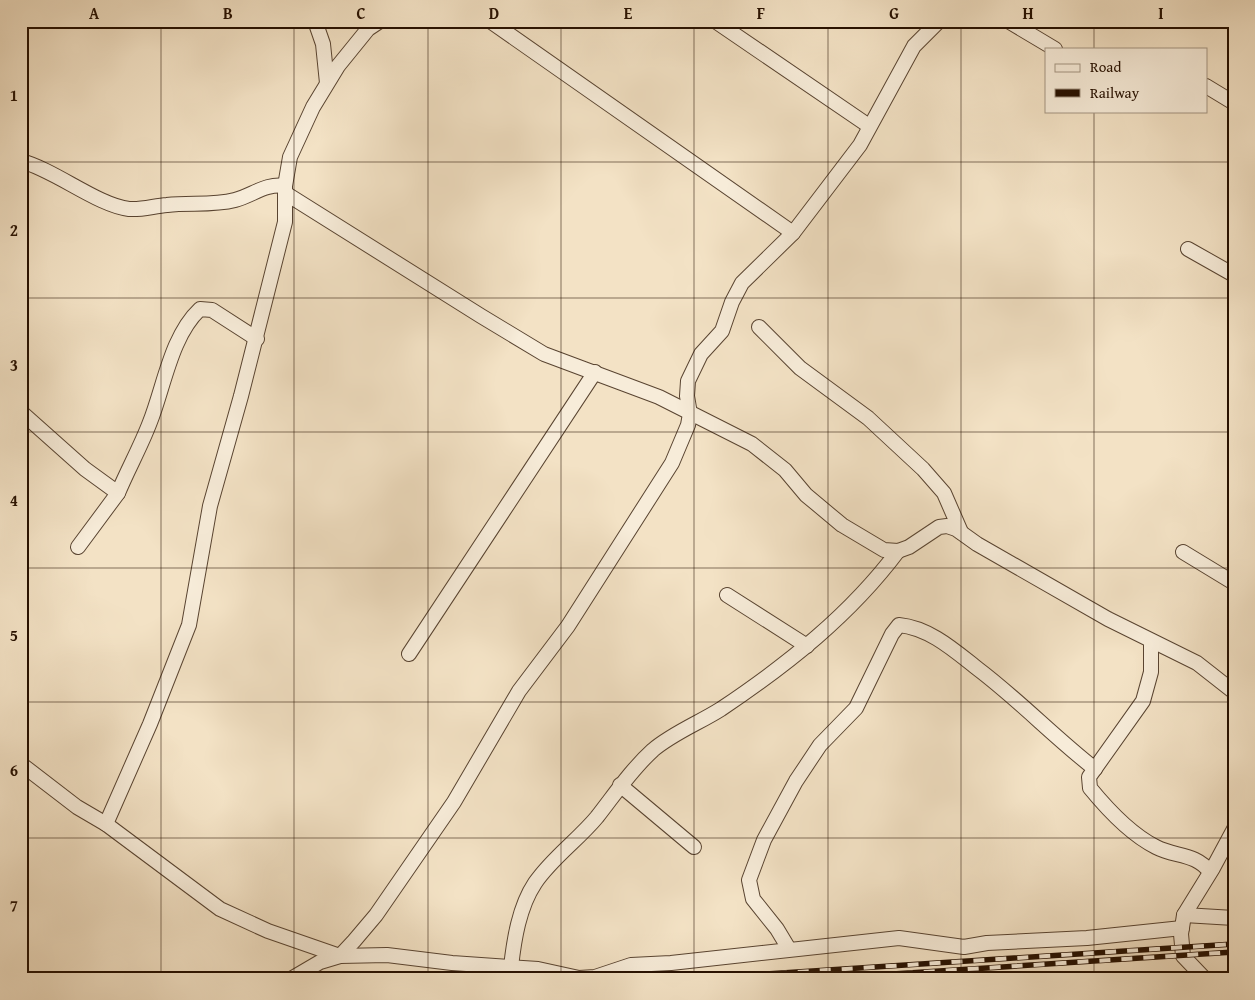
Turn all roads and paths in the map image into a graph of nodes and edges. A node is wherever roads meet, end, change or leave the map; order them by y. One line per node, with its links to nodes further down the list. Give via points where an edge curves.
1 (315, 21): 8 (street, via 323,44)
2 (380, 21): 8 (street, via 351,48)
3 (490, 21): 14 (street)
4 (715, 21): 11 (street)
5 (939, 21): 11 (street, via 914,46)
6 (1008, 21): 7 (street)
7 (1054, 48)
8 (327, 83): 13 (street, via 295,141)
9 (1208, 87): 10 (street)
10 (1234, 103)
11 (869, 126): 14 (street, via 860,145)
12 (21, 161): 13 (street, via 129,209 235,200 274,184)
13 (285, 190): 18 (street, via 285,222); 19 (street, via 513,336 550,356)
14 (793, 233): 21 (street, via 742,282 722,331 695,365 688,381)
15 (1188, 249): 16 (street)
16 (1234, 275)
17 (759, 327): 23 (street, via 800,368 868,418 923,469 944,493)
18 (257, 338): 22 (street, via 212,310 200,310 194,315 175,348 150,424); 36 (street, via 210,506 189,625)
19 (595, 372): 21 (street, via 659,397); 31 (street)
20 (21, 412): 22 (street, via 84,469)
21 (690, 414): 25 (street, via 752,444 785,470 806,495 855,534 884,550); 43 (street, via 672,463 609,563 568,626 519,691 454,802 376,915)
22 (118, 493): 24 (street)
23 (961, 532): 25 (street, via 947,526 939,527); 29 (street, via 1108,620)
24 (78, 547)
25 (898, 551): 30 (street, via 878,578)
26 (1183, 552): 27 (street)
27 (1234, 583)
28 (727, 595): 30 (street)
29 (1151, 641): 32 (street, via 1197,663); 34 (street, via 1151,672 1143,701)
30 (807, 646): 35 (street, via 708,717 654,749)
31 (409, 654)
32 (1234, 692)
33 (21, 764): 36 (street, via 77,807)
34 (1095, 769): 39 (street, via 1089,777 1090,788 1123,823 1159,848 1199,860); 42 (street, via 1000,685 959,654 918,629 899,625 856,708 820,745 796,781 764,840 749,880 753,900)
35 (620, 785): 38 (street); 44 (street, via 596,817 534,884 519,924)
36 (106, 824): 43 (street, via 220,908 268,931)
37 (1234, 829): 39 (street)
38 (694, 847)
39 (1210, 872): 41 (street)
40 (1234, 918): 41 (street)
41 (1183, 922): 42 (street, via 1087,938 987,942 964,947 899,938); 46 (street, via 1183,956)
42 (789, 949): 44 (street, via 631,966 579,978)
43 (340, 956): 44 (street, via 387,955 452,964); 45 (street, via 320,962)
44 (511, 967)
45 (292, 979)
46 (1205, 979)

